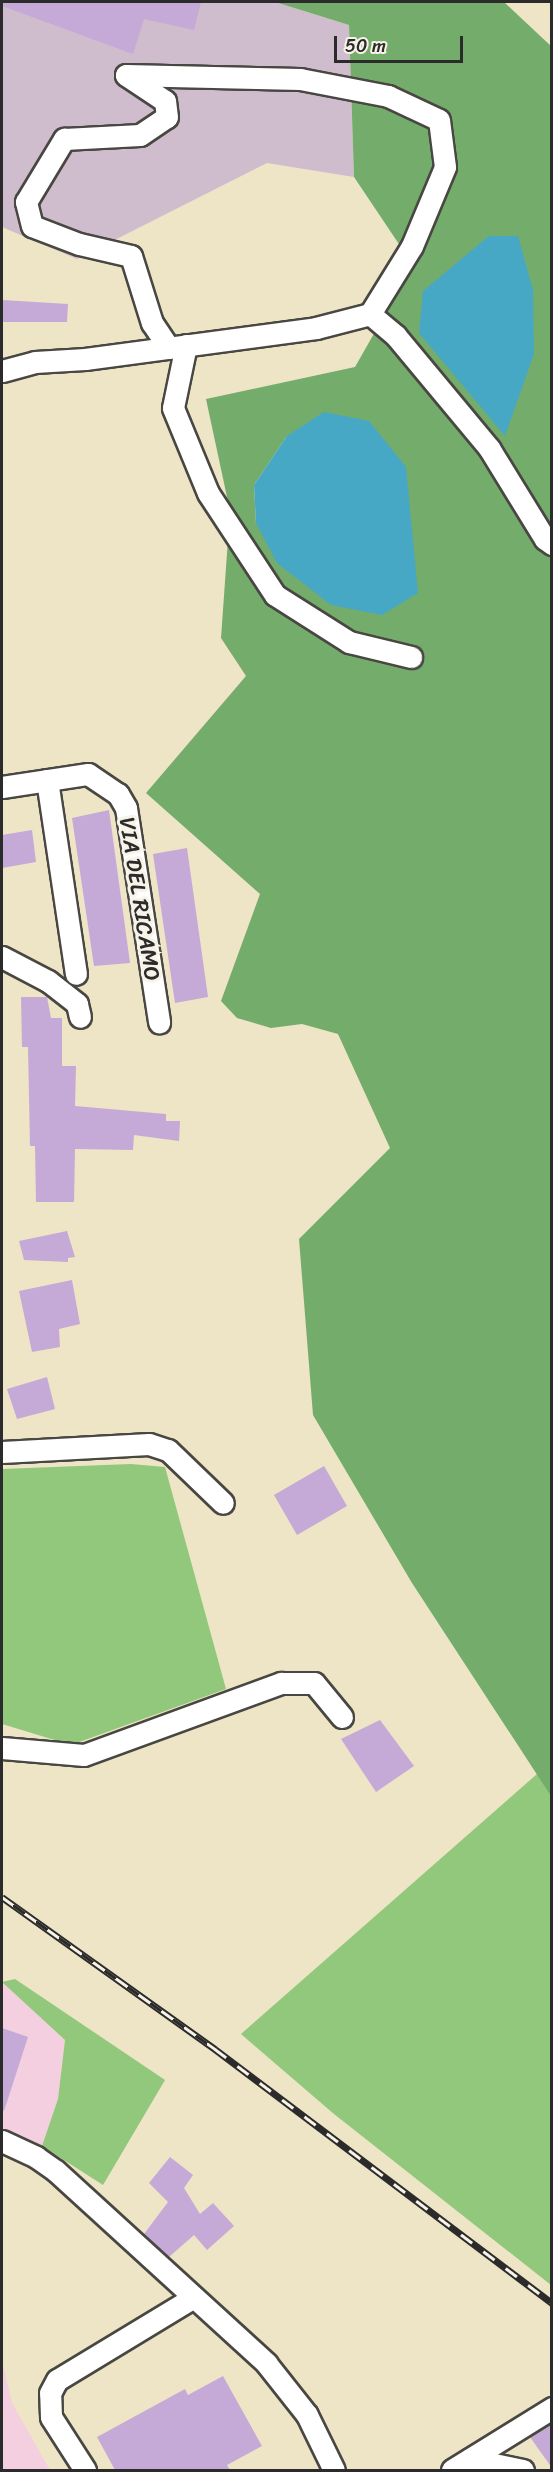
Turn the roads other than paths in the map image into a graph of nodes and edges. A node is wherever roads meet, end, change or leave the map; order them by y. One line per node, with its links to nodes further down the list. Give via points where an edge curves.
1 (370, 314): 2 (street, via 316,328); 2 (street, via 412,246 445,167 439,120 388,96 300,79 126,75 165,100 167,117 140,135 64,140 26,202 32,226 79,244 131,256 152,323); 4 (street, via 396,336 489,448 544,539)
2 (178, 346): 3 (street, via 35,362); 5 (street, via 173,408 208,493 275,595 349,642)
3 (2, 371)
4 (552, 544)
5 (411, 657)
6 (47, 780): 7 (street, VIA DEL RICAMO); 9 (street); 11 (street, VIA DEL RICAMO, via 88,774 118,794 126,808)
7 (2, 787)
8 (2, 957): 10 (street, via 48,981 77,1004)
9 (76, 974)
10 (80, 1017)
11 (159, 1022)
12 (2, 1452): 13 (street, via 149,1443 168,1450)
13 (223, 1503)
14 (342, 1717): 15 (street, via 314,1683 281,1683 84,1755)
15 (2, 1748)
16 (2, 2141): 17 (street, via 56,2171)
17 (194, 2297): 20 (street, via 57,2380 50,2393 51,2416); 21 (street, via 266,2363 289,2390 307,2415)
18 (552, 2408): 19 (street)
19 (461, 2465): 22 (street)
20 (85, 2470)
21 (334, 2470)
22 (524, 2470)

